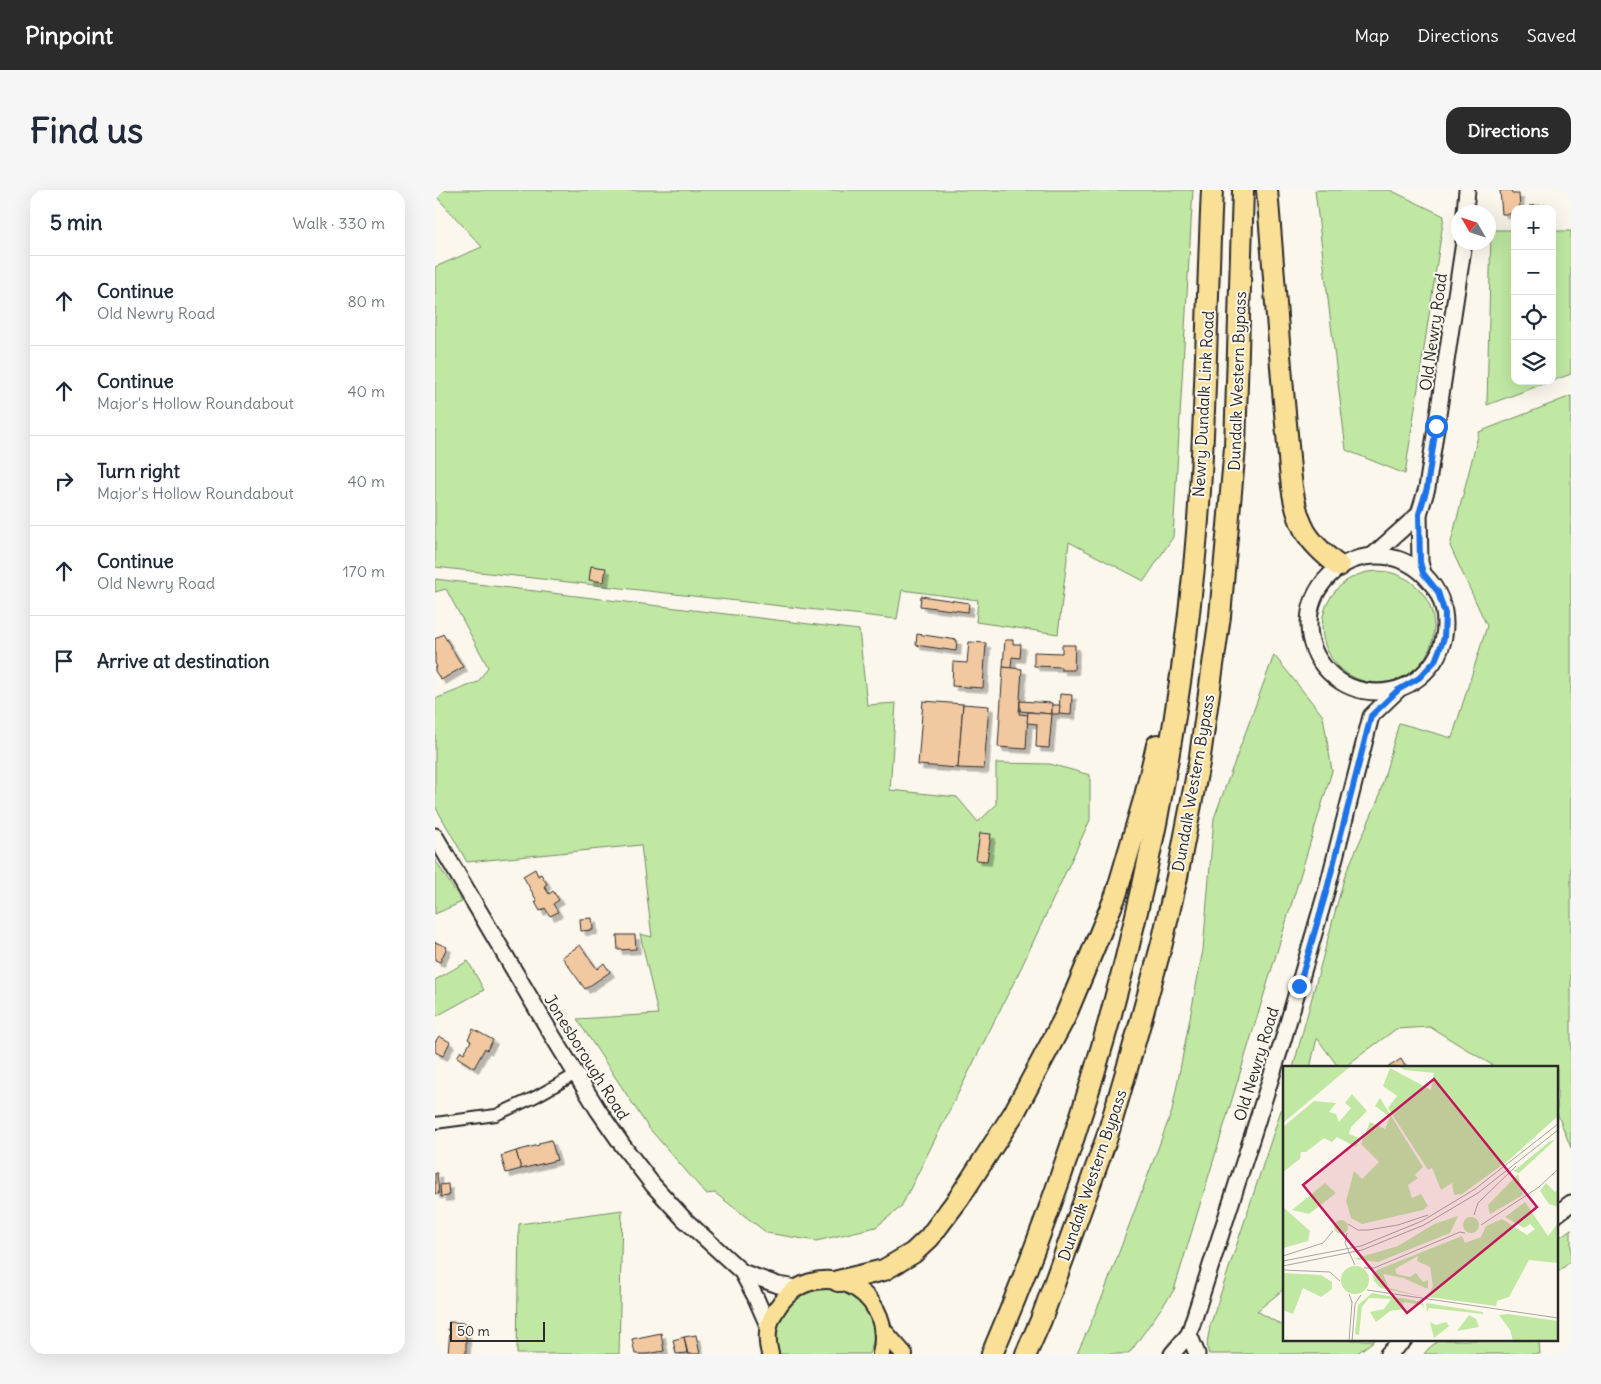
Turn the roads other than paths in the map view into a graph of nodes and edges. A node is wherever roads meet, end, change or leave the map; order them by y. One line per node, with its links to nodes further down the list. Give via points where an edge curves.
1 (1212, 190): 11 (highway, Newry Dundalk Link Road, via 1203,442)
2 (1243, 190): 31 (highway, Dundalk Western Bypass, via 1233,466 1220,616 1199,763 1162,943 1110,1128)
3 (1267, 190): 9 (highway, via 1285,417 1297,512 1314,544)
4 (1467, 190): 5 (main road)
5 (1466, 205)
6 (1462, 250): 7 (main road, Old Newry Road, via 1427,488)
7 (1419, 514): 8 (main road); 10 (main road, Old Newry Road)
8 (1372, 556): 9 (main road, via 1359,557); 10 (main road, via 1403,560)
9 (1339, 566): 12 (main road, via 1323,581 1312,600 1308,621 1310,643 1319,662 1329,673)
10 (1423, 573): 13 (main road, via 1438,592 1445,614 1444,638 1435,661 1419,678)
11 (1188, 618): 21 (highway, via 1145,796 1116,895 1065,1017 1014,1113 929,1238 913,1253 884,1270); 30 (highway, Dundalk Western Bypass, via 1173,729 1148,863 1118,991 1083,1109)
12 (1353, 689): 13 (main road, via 1374,693); 14 (main road)
13 (1398, 690): 14 (main road)
14 (1371, 716): 25 (main road, Old Newry Road, via 1327,889 1283,1040)
15 (435, 836): 16 (main road, Jonesborough Road)
16 (576, 1074): 17 (street, via 496,1116); 20 (main road, Jonesborough Road, via 653,1185 684,1219)
17 (435, 1123)
18 (1571, 1203): 19 (main road)
19 (1559, 1212)
20 (742, 1272): 22 (main road, Jonesborough Road); 23 (main road, Jonesborough Road)
21 (838, 1281): 22 (main road, via 808,1282); 24 (main road, via 869,1298)
22 (796, 1288): 23 (main road, via 779,1304)
23 (769, 1328): 27 (main road)
24 (883, 1330): 28 (main road); 29 (main road)
25 (1189, 1334): 32 (main road, Old Newry Road); 33 (main road)
26 (1402, 1342): 34 (main road)
27 (770, 1354)
28 (881, 1354)
29 (904, 1354)
30 (992, 1354)
31 (1026, 1354)
32 (1172, 1354)
33 (1197, 1354)
34 (1388, 1354)

